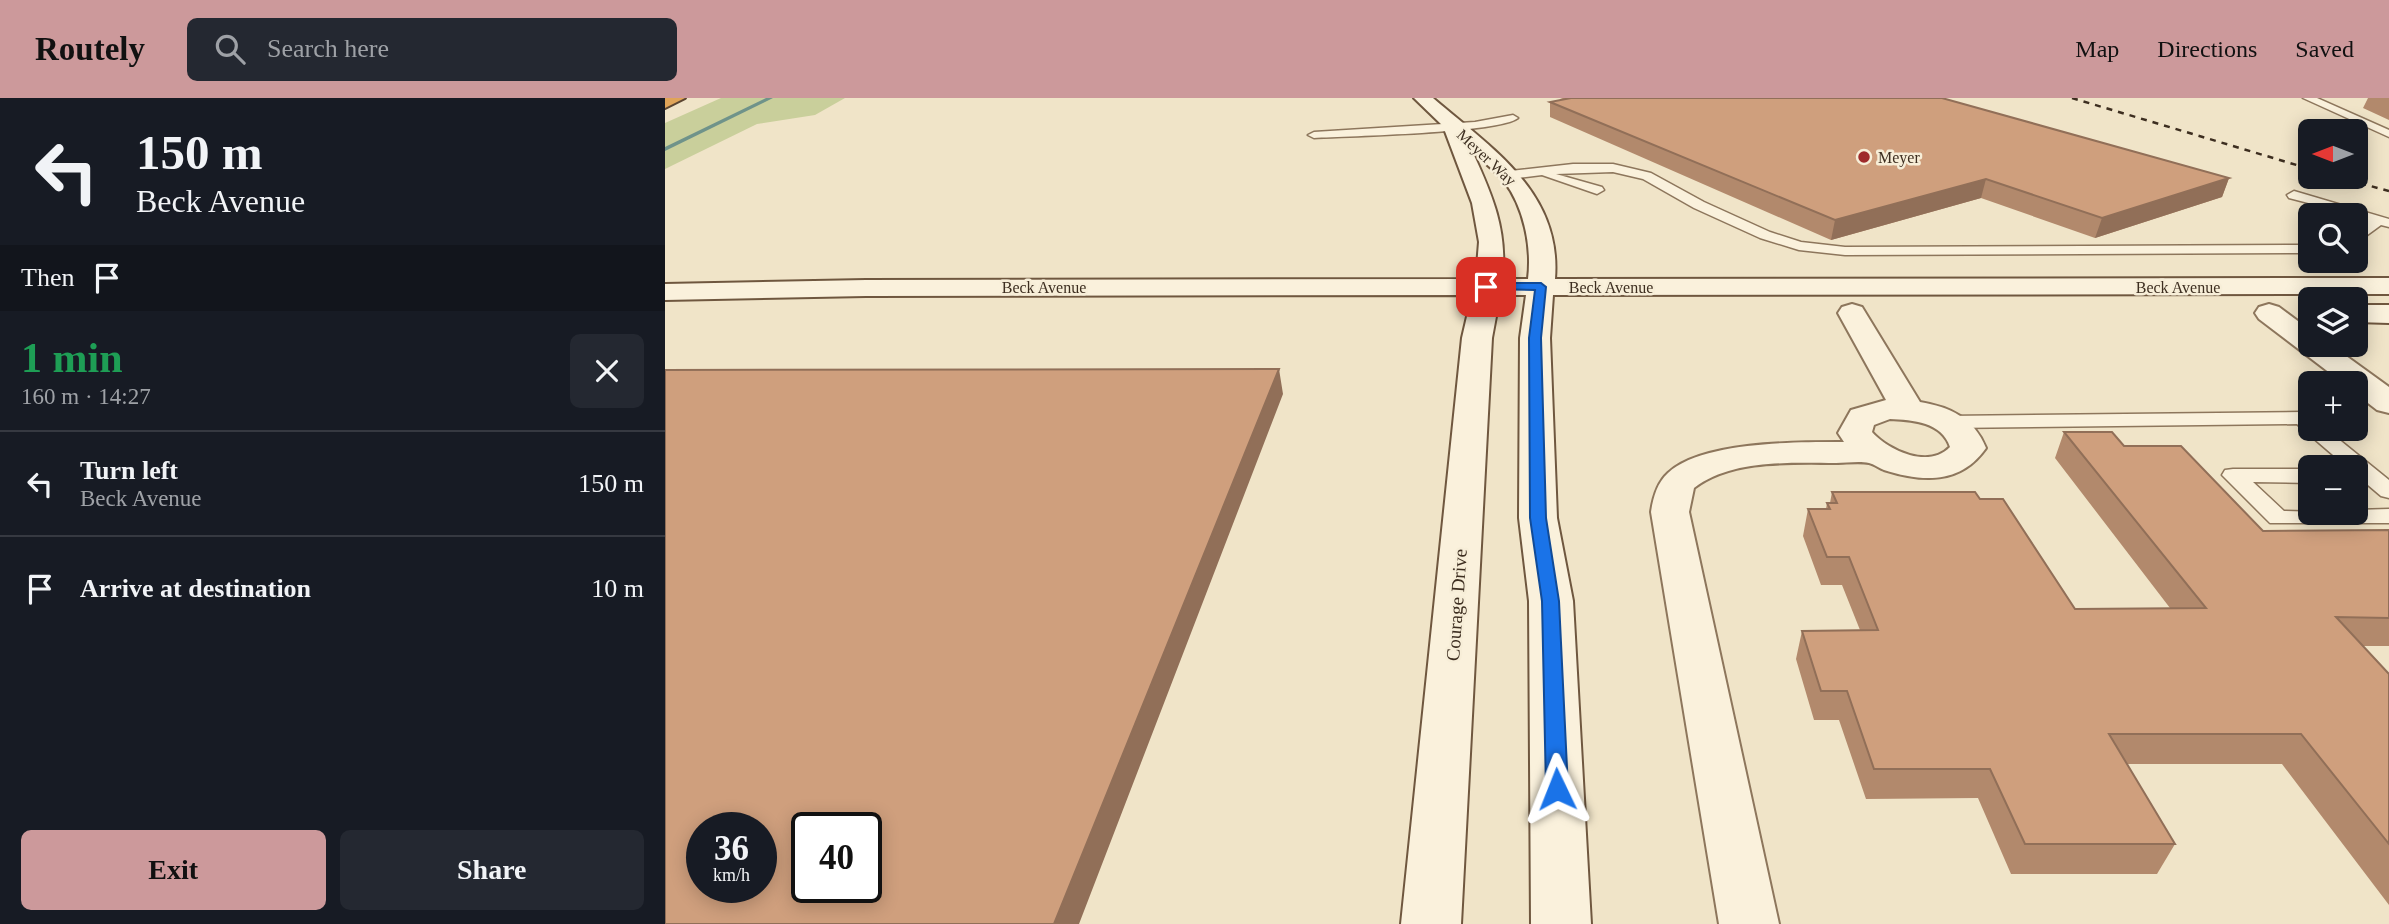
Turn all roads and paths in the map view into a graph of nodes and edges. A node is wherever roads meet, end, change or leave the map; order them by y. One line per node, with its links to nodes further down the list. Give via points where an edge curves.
1 (676, 98): 4 (highway)
2 (1423, 98): 5 (street, Meyer Way)
3 (2308, 98): 6 (lane)
4 (665, 103)
5 (1451, 125): 7 (lane); 9 (street, Meyer Way); 16 (street, Meyer Way, via 1490,229 1491,263)
6 (2389, 134)
7 (1314, 135)
8 (1573, 167): 9 (lane); 9 (lane, via 1597,190); 13 (lane, via 1613,168 1647,176 1699,205 1799,246 1846,251)
9 (1522, 173): 17 (street, Meyer Way, via 1539,234 1543,263)
10 (2294, 195): 11 (lane)
11 (2384, 221): 12 (lane)
12 (2368, 229)
13 (2298, 249)
14 (2389, 286): 17 (street, Beck Avenue)
15 (665, 292): 16 (street, Beck Avenue, via 866,288)
16 (1484, 300): 17 (street, Beck Avenue); 23 (street, Beck Avenue); 39 (street, Courage Drive)
17 (1540, 300): 18 (street, Beck Avenue); 40 (street, via 1535,338 1538,518 1551,601)
18 (1852, 313): 19 (street, Beck Avenue); 27 (street)
19 (2102, 313)
20 (2298, 313): 24 (street, via 2255,313)
21 (2368, 313): 22 (street)
22 (2389, 314)
23 (665, 317)
24 (2298, 337)
25 (2328, 357): 26 (street)
26 (2389, 403)
27 (1908, 410): 29 (street); 31 (street, via 1875,411 1856,424 1854,433)
28 (2298, 418): 29 (lane)
29 (1948, 422): 31 (street, via 1960,430 1969,448 1954,463 1904,465)
30 (2327, 441): 32 (lane)
31 (1872, 452): 41 (street, via 1735,458 1682,479 1672,495 1669,512)
32 (2341, 455)
33 (2298, 476): 38 (lane, via 2233,475 2278,518)
34 (2368, 479): 35 (lane)
35 (2389, 491)
36 (2368, 516): 37 (lane)
37 (2389, 516)
38 (2298, 518)
39 (1431, 924)
40 (1561, 924)
41 (1749, 924)

